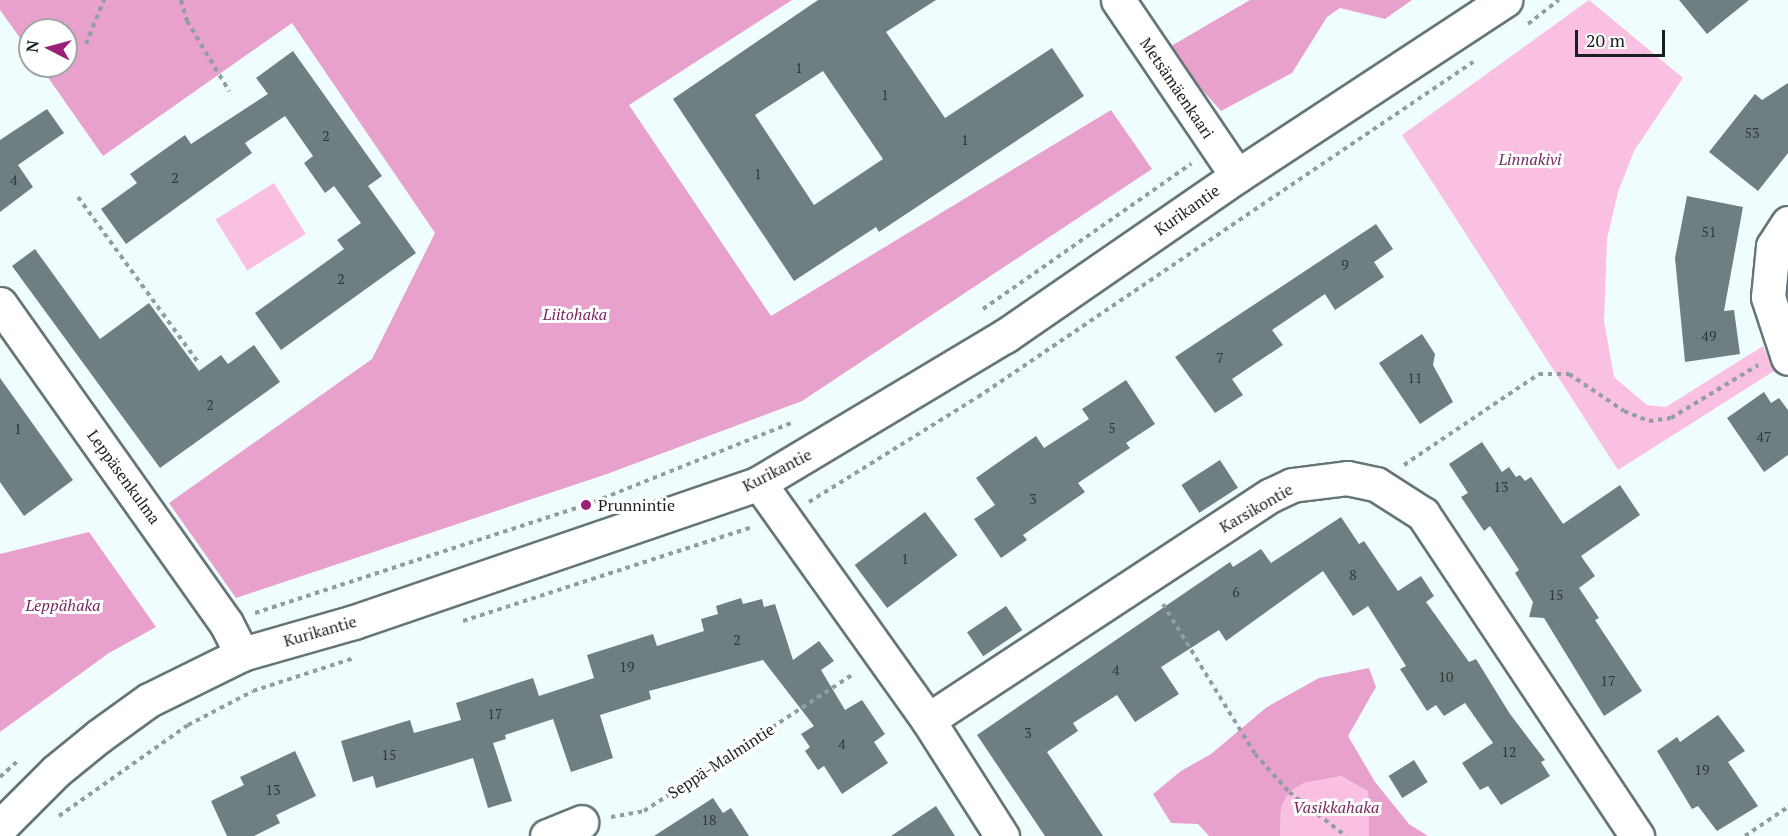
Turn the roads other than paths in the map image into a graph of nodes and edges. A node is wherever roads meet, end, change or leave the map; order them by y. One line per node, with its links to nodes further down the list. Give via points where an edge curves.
1 (1119, 0): 3 (street, Metsämäenkaari)
2 (1505, 0): 3 (street, Kurikantie)
3 (1237, 176): 7 (street, Kurikantie, via 1005,336)
4 (1788, 223): 6 (street, via 1773,246 1767,297)
5 (0, 304): 8 (street, Leppäsenkulma, via 226,623)
6 (1785, 354)
7 (759, 483): 8 (street, Kurikantie, via 354,622); 9 (street)
8 (242, 654): 11 (street, Kurikantie, via 149,700 107,730 56,771)
9 (928, 720): 13 (street); 14 (street, Karsikontie, via 1144,575 1292,485 1347,478 1376,484 1423,514)
10 (580, 822): 12 (street)
11 (0, 827)
12 (548, 836)
13 (1002, 836)
14 (1637, 836)

